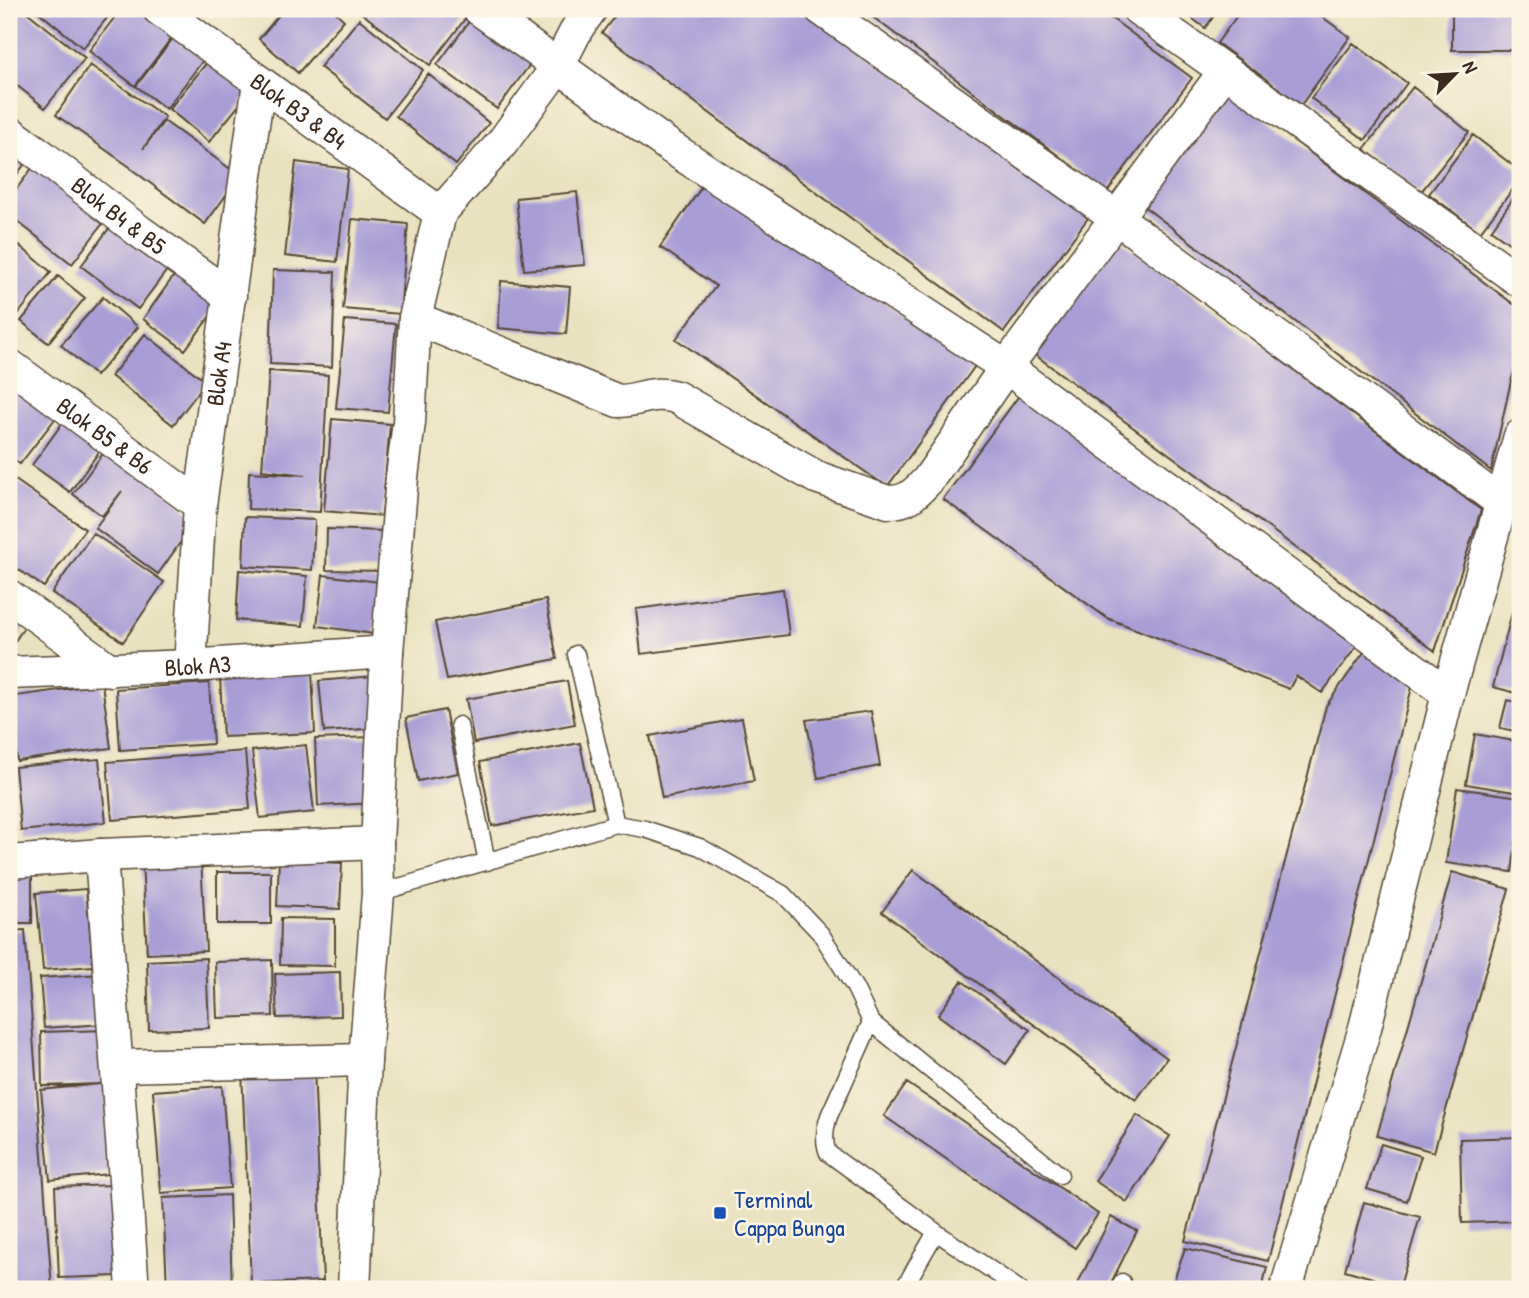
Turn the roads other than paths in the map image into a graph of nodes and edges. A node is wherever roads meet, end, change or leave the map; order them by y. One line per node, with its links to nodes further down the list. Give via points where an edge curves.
1 (159, 9): 8 (street, Blok B3 & B4)
2 (480, 9): 6 (street)
3 (591, 9): 6 (street)
4 (821, 9): 11 (street)
5 (1138, 9): 7 (street)
6 (558, 66): 10 (street, via 502,143); 16 (street, via 672,148)
7 (1225, 71): 11 (street); 12 (street)
8 (259, 82): 10 (street, Blok B3 & B4); 13 (street, Blok A4)
9 (9, 132): 13 (street, Blok B4 & B5)
10 (440, 214): 14 (street)
11 (1117, 218): 16 (street); 18 (street)
12 (1520, 281)
13 (230, 296): 19 (street, Blok A4)
14 (415, 318): 16 (street, via 618,401 659,394 676,397 817,477 888,502 913,495 928,480); 21 (street)
15 (9, 365): 19 (street, Blok B5 & B6)
16 (1006, 367): 26 (street)
17 (1520, 436): 18 (street)
18 (1503, 504): 26 (street)
19 (200, 505): 23 (street, Blok A4)
20 (9, 596): 24 (street)
21 (387, 652): 23 (street, Blok A3); 29 (street)
22 (576, 654): 28 (lane)
23 (190, 666): 24 (street, Blok A3)
24 (110, 670): 25 (street, Blok A3)
25 (9, 673)
26 (1448, 694): 43 (street, via 1365,1028)
27 (459, 725): 32 (lane)
28 (616, 824): 32 (lane); 34 (lane, via 645,828 700,847 783,894 821,933)
29 (377, 843): 30 (street); 33 (street)
30 (101, 855): 31 (street); 36 (street)
31 (9, 862)
32 (487, 862): 33 (lane)
33 (378, 893): 35 (street)
34 (871, 1022): 37 (lane); 38 (lane, via 829,1116 826,1150)
35 (365, 1060): 36 (street); 41 (street)
36 (117, 1066): 40 (street)
37 (1060, 1175)
38 (936, 1232): 39 (lane); 42 (lane)
39 (905, 1286)
40 (133, 1289)
41 (354, 1289)
42 (1019, 1289)
43 (1286, 1289)

